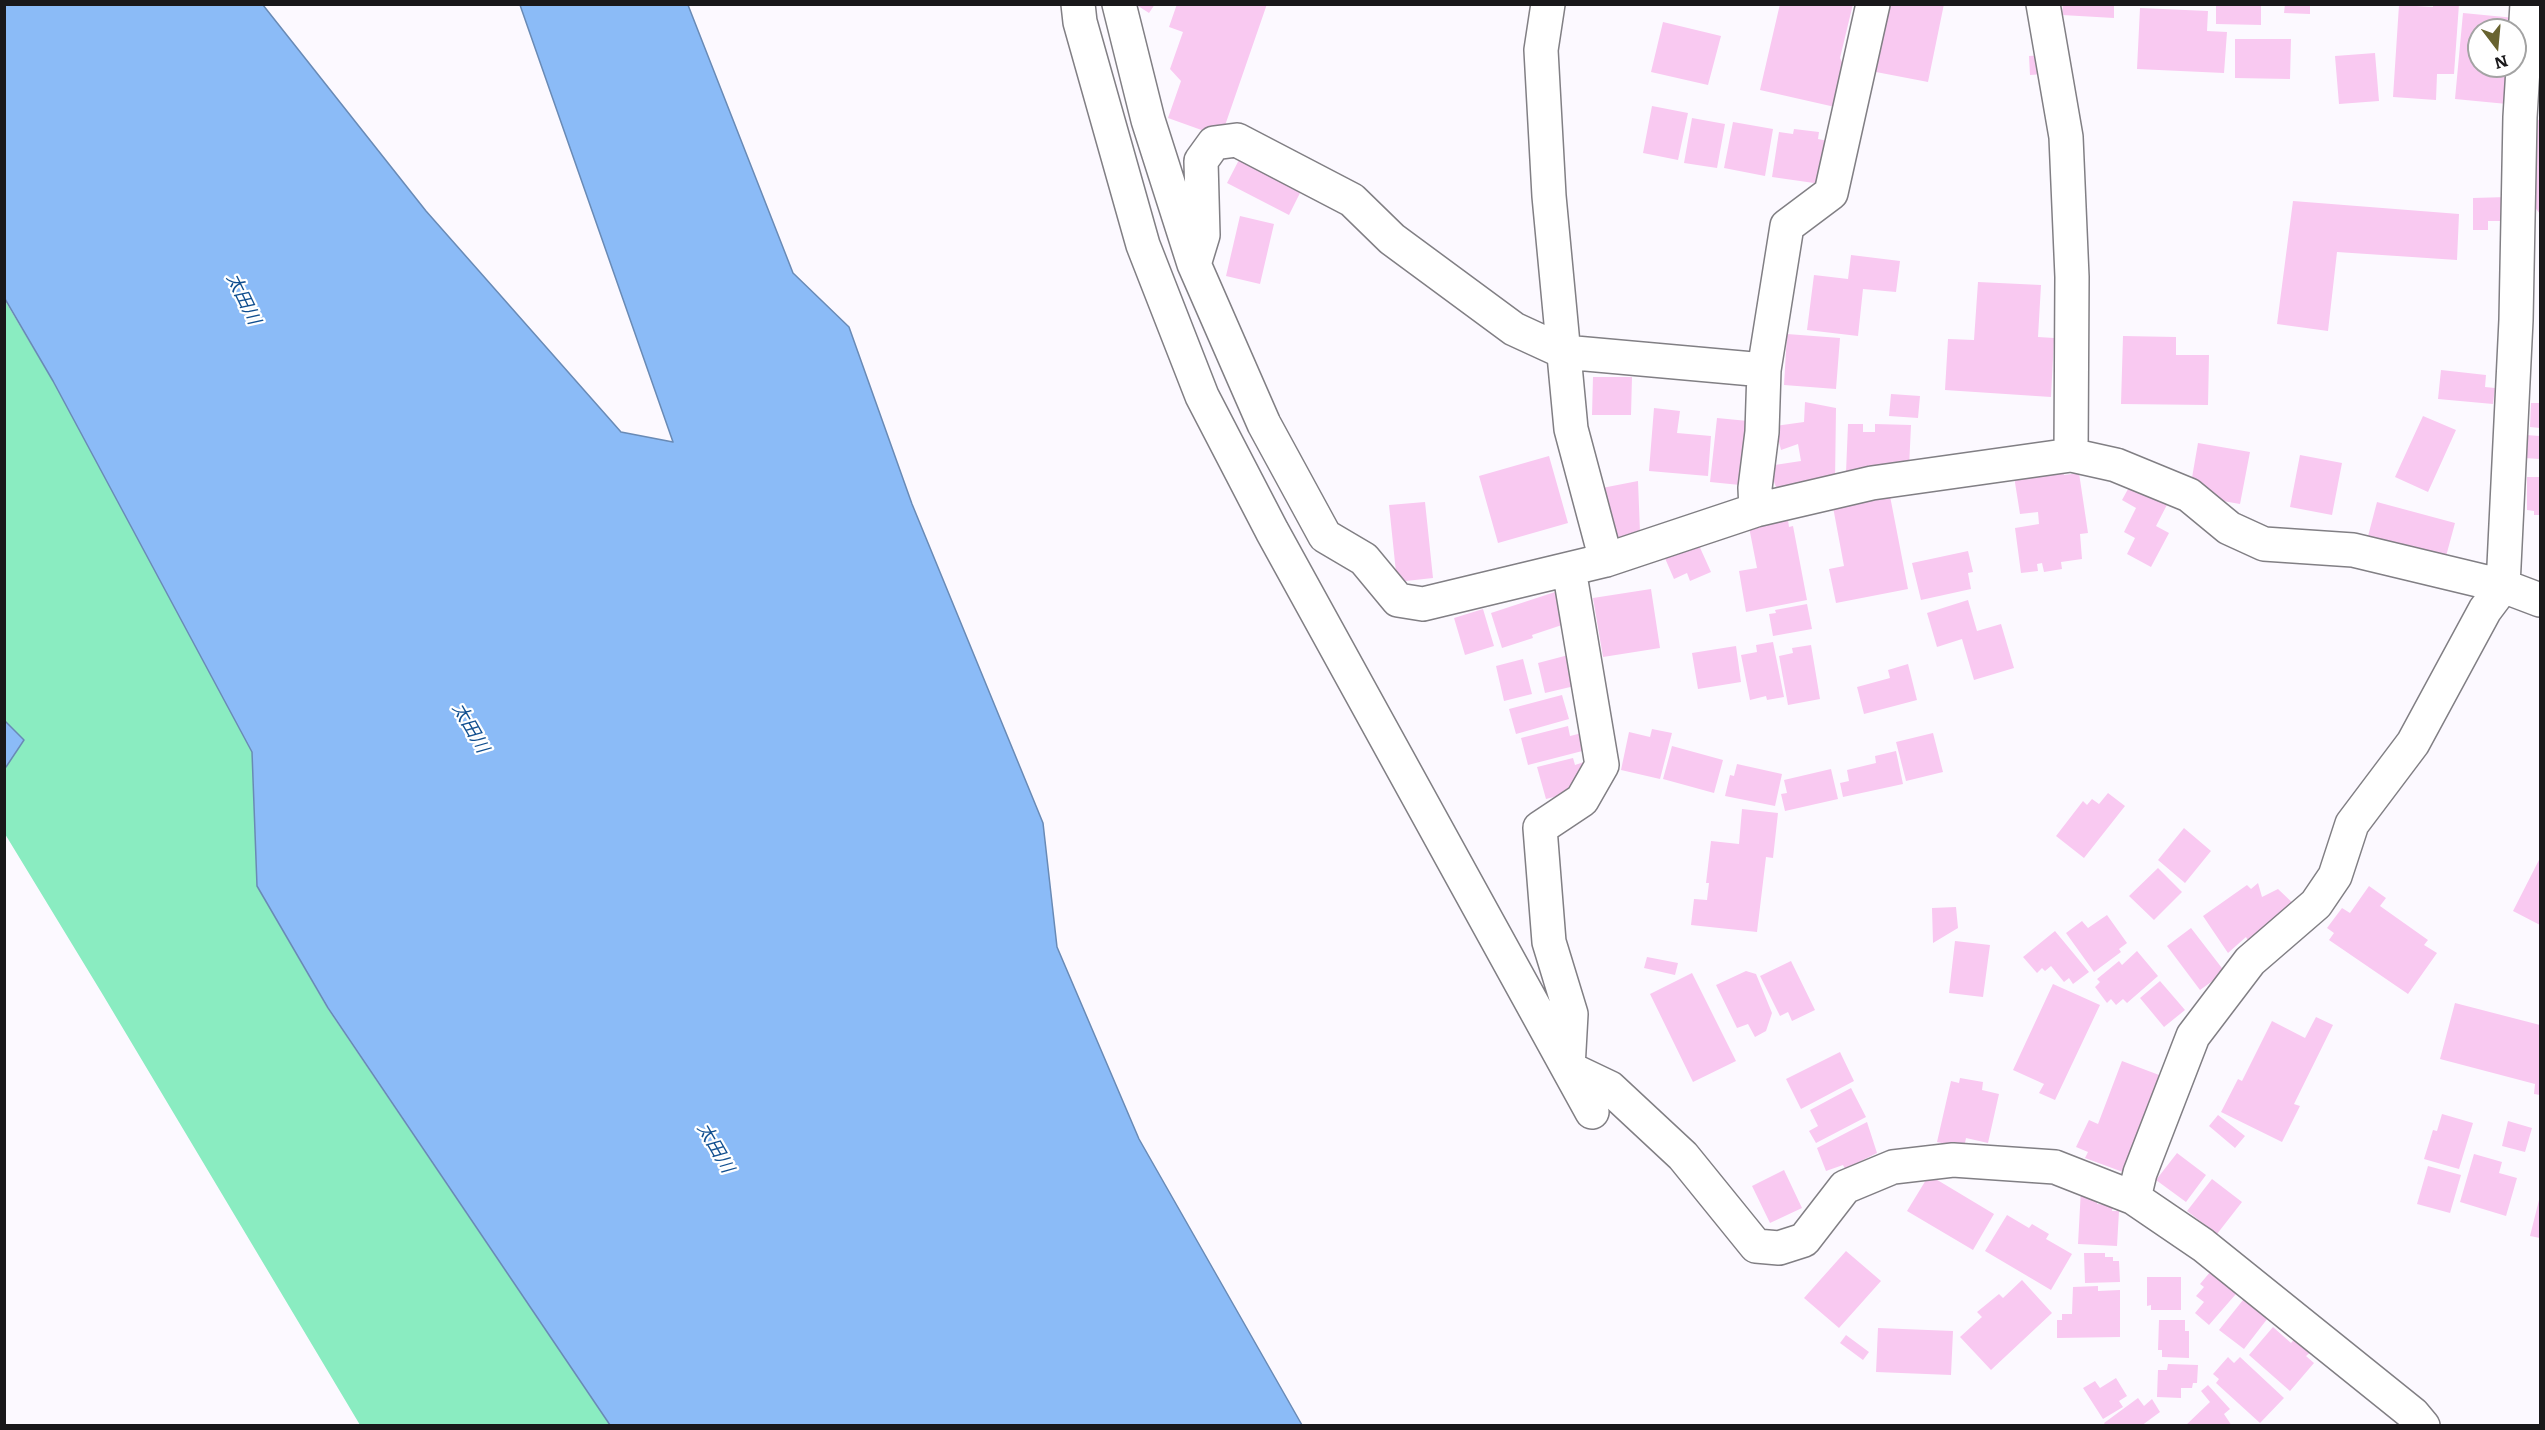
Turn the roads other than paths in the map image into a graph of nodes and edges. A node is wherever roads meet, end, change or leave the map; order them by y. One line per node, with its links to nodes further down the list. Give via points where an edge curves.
1 (1078, 4): 16 (street, via 1143,245 1202,396 1272,531)
2 (1119, 4): 7 (street, via 1148,120)
3 (1548, 4): 8 (street, via 1541,50 1549,196)
4 (1873, 4): 9 (street, via 1832,193 1787,226)
5 (2043, 4): 10 (street, via 2066,137 2072,277)
6 (2526, 4): 14 (street, via 2517,320)
7 (1194, 264): 8 (street, via 1203,235 1201,161 1214,143 1237,140 1352,200 1392,239 1514,329); 13 (street, via 1264,424 1325,536 1365,558 1398,600 1423,604)
8 (1564, 352): 9 (street); 12 (street, via 1571,429)
9 (1764, 370): 11 (street)
10 (2071, 454): 11 (street, via 1872,483); 14 (street, via 2116,465 2189,495 2229,528 2264,544 2353,550)
11 (1756, 510): 12 (street)
12 (1606, 560): 13 (street)
13 (1569, 569): 16 (street, via 1602,765 1582,800 1540,828 1549,942 1571,1014)
14 (2503, 586): 15 (street); 18 (street, via 2485,610 2413,743 2352,824 2335,876 2316,904 2250,961 2193,1036)
15 (2541, 600)
16 (1568, 1068): 17 (street); 18 (street, via 1610,1088 1683,1156 1756,1246 1779,1248 1804,1240 1845,1187 1893,1167 1953,1160 2055,1167)
17 (1592, 1112)
18 (2134, 1197): 19 (street, via 2203,1245)
19 (2423, 1425)

